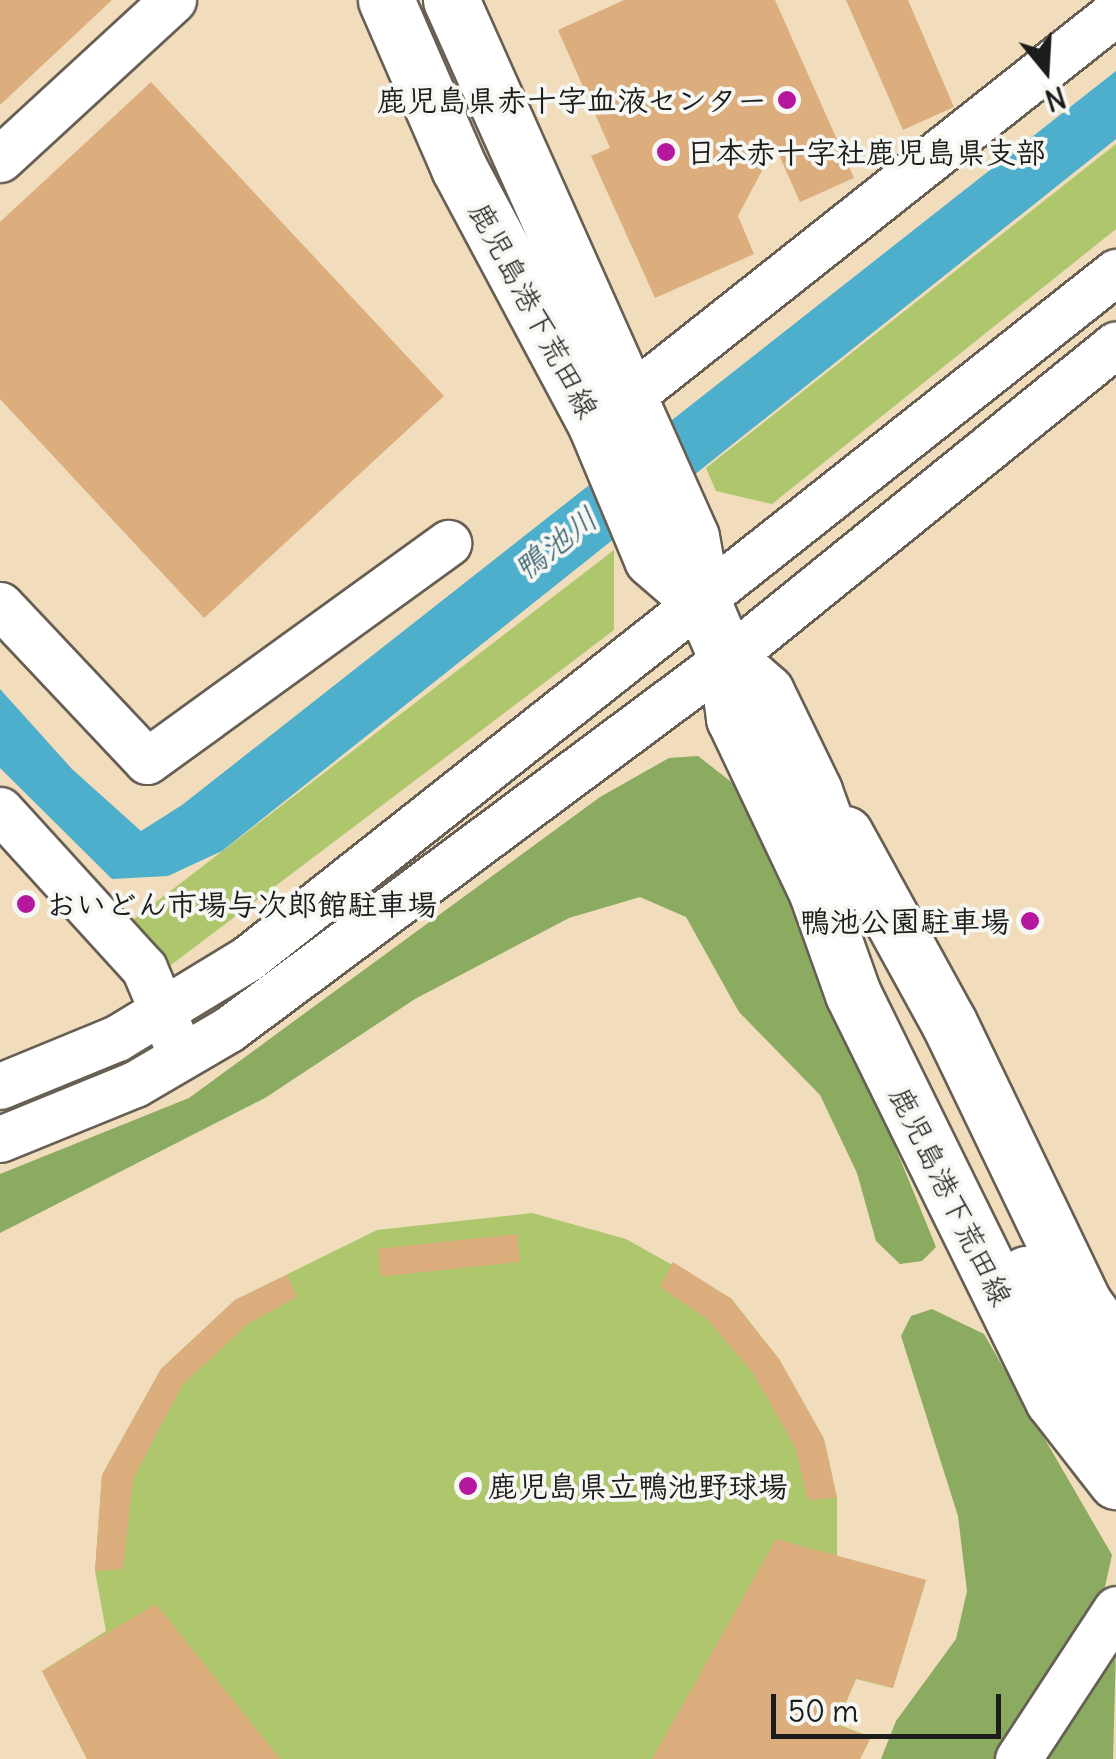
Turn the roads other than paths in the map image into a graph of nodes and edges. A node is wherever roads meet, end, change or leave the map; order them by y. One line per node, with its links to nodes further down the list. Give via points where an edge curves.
1 (174, 0): 5 (street)
2 (386, 0): 8 (main road, 鹿児島港下荒田線, via 459,168)
3 (452, 0): 8 (main road, 鹿児島港下荒田線)
4 (1116, 12): 8 (street)
5 (0, 160)
6 (1116, 272): 10 (street)
7 (1116, 344): 12 (street)
8 (614, 410): 10 (main road, 鹿児島港下荒田線, via 671,548)
9 (448, 542): 11 (street, via 147,761)
10 (703, 603): 12 (main road, 鹿児島港下荒田線); 16 (street, via 247,959)
11 (0, 605)
12 (726, 657): 13 (main road, 鹿児島港下荒田線, via 766,692); 15 (main road, 鹿児島港下荒田線, via 734,718); 17 (street)
13 (814, 791): 18 (main road, 鹿児島港下荒田線); 21 (main road, 鹿児島港下荒田線, via 856,849 949,1022 1083,1302)
14 (0, 810): 16 (street, via 144,968)
15 (817, 893): 18 (main road, 鹿児島港下荒田線); 23 (main road, 鹿児島港下荒田線, via 853,994 1019,1337 1053,1400)
16 (163, 1014): 17 (street); 19 (street)
17 (184, 1060): 20 (street)
18 (925, 1066): 22 (main road, 鹿児島港下荒田線, via 1023,1270)
19 (0, 1086)
20 (0, 1139)
21 (1116, 1348)
22 (1116, 1420)
23 (1116, 1481)
24 (1116, 1608): 25 (street)
25 (1018, 1759)

